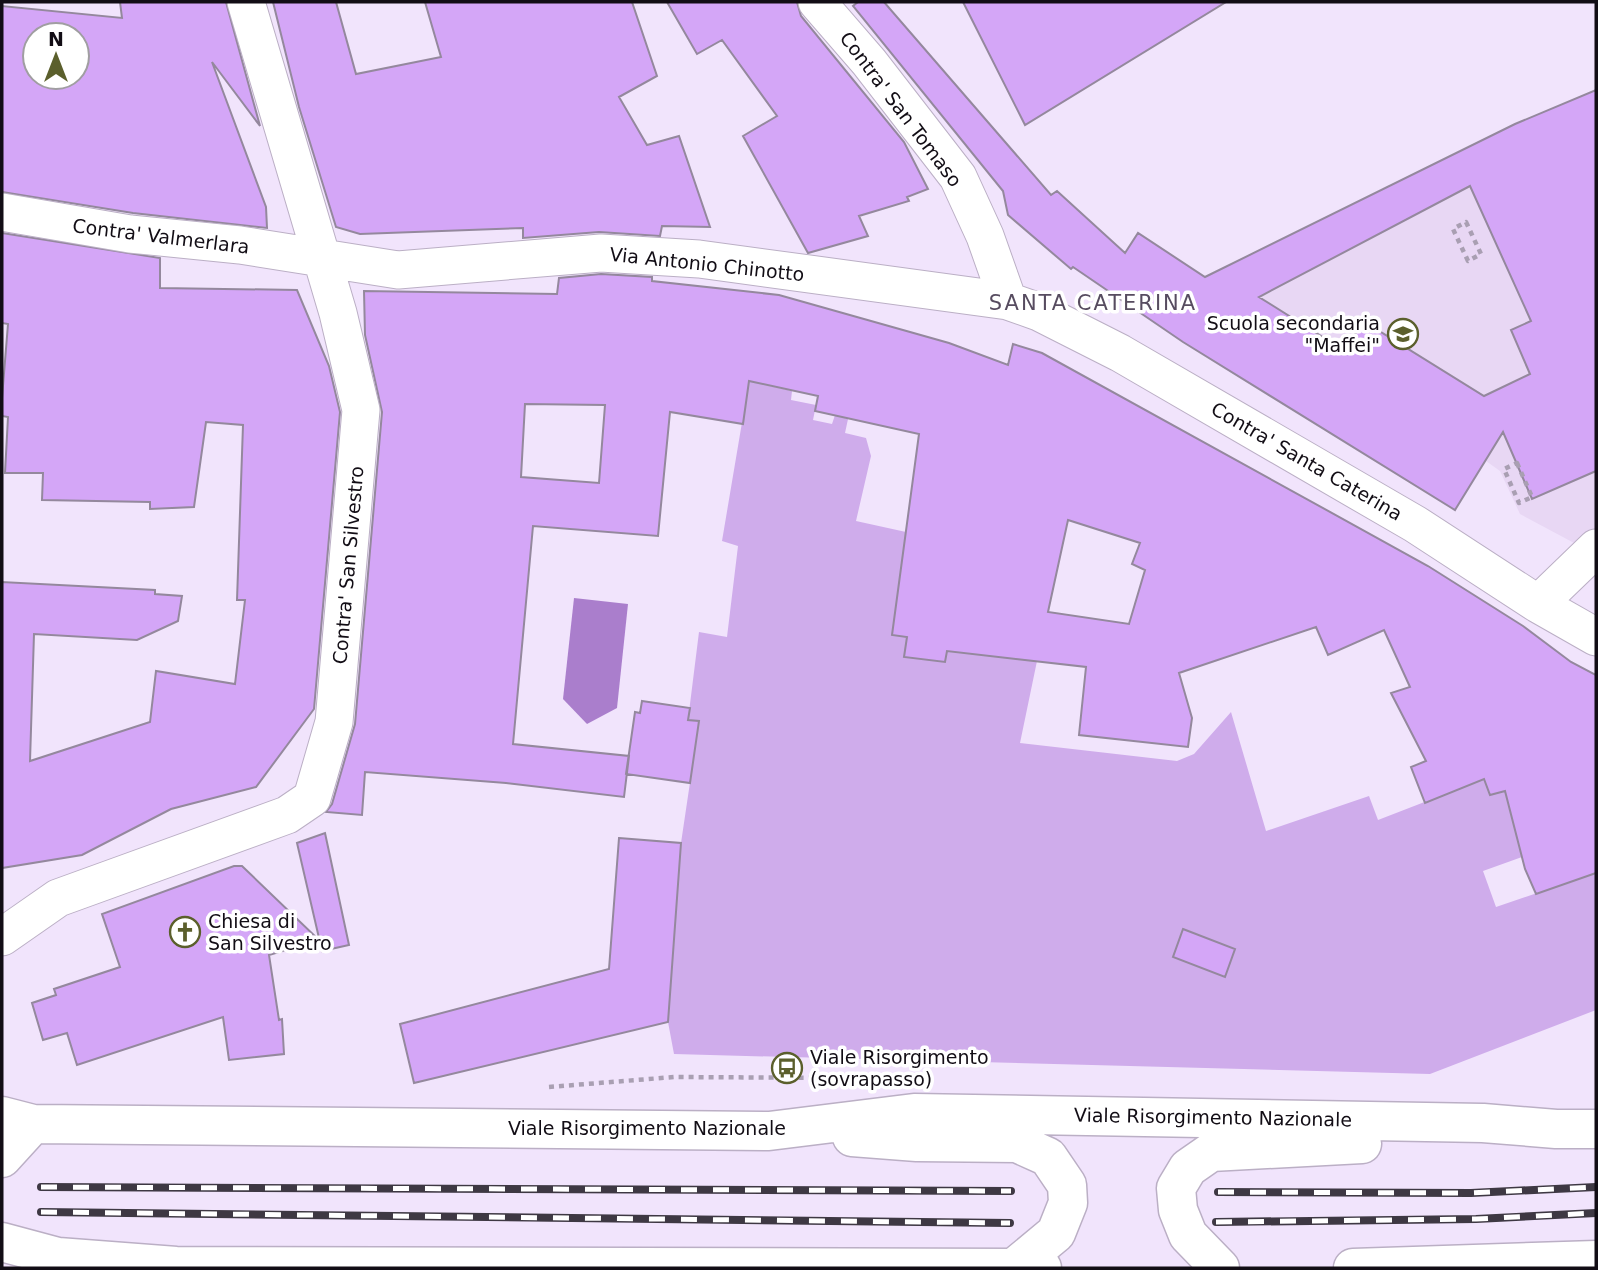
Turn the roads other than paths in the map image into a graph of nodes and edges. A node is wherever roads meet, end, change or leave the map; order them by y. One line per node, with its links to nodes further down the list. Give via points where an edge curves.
1 (247, 2): 4 (street, Contra' San Silvestro)
2 (817, 2): 5 (street, Contra' San Tomaso, via 958,177)
3 (2, 212): 4 (street, Contra' Valmerlara, via 130,234)
4 (321, 257): 5 (street, Via Antonio Chinotto, via 398,270 601,253 699,259); 9 (street, Contra' San Silvestro, via 361,410 334,722 312,798 288,814 58,898)
5 (1008, 301): 7 (street, Contra' Santa Caterina, via 1120,353 1415,524)
6 (1596, 548): 7 (street)
7 (1538, 604): 8 (street, Contra' Santa Caterina)
8 (1596, 637)
9 (2, 937)
10 (12, 1125): 13 (main road, Viale Risorgimento Nazionale); 14 (main road, Viale Risorgimento Nazionale)
11 (1556, 1129): 12 (main road, Viale Risorgimento Nazionale); 13 (main road, Viale Risorgimento Nazionale, via 1483,1123 914,1113); 19 (main road, via 1490,1139 1211,1152 1188,1168 1176,1188 1178,1210 1188,1235)
12 (1596, 1129)
13 (769, 1130): 18 (main road, via 917,1142 1017,1143 1048,1157 1067,1185 1068,1203 1056,1233)
14 (2, 1158)
15 (2, 1242): 17 (main road, via 58,1256)
16 (1596, 1260): 20 (main road)
17 (163, 1267): 18 (main road)
18 (1028, 1268)
19 (1220, 1268)
20 (1353, 1268)

